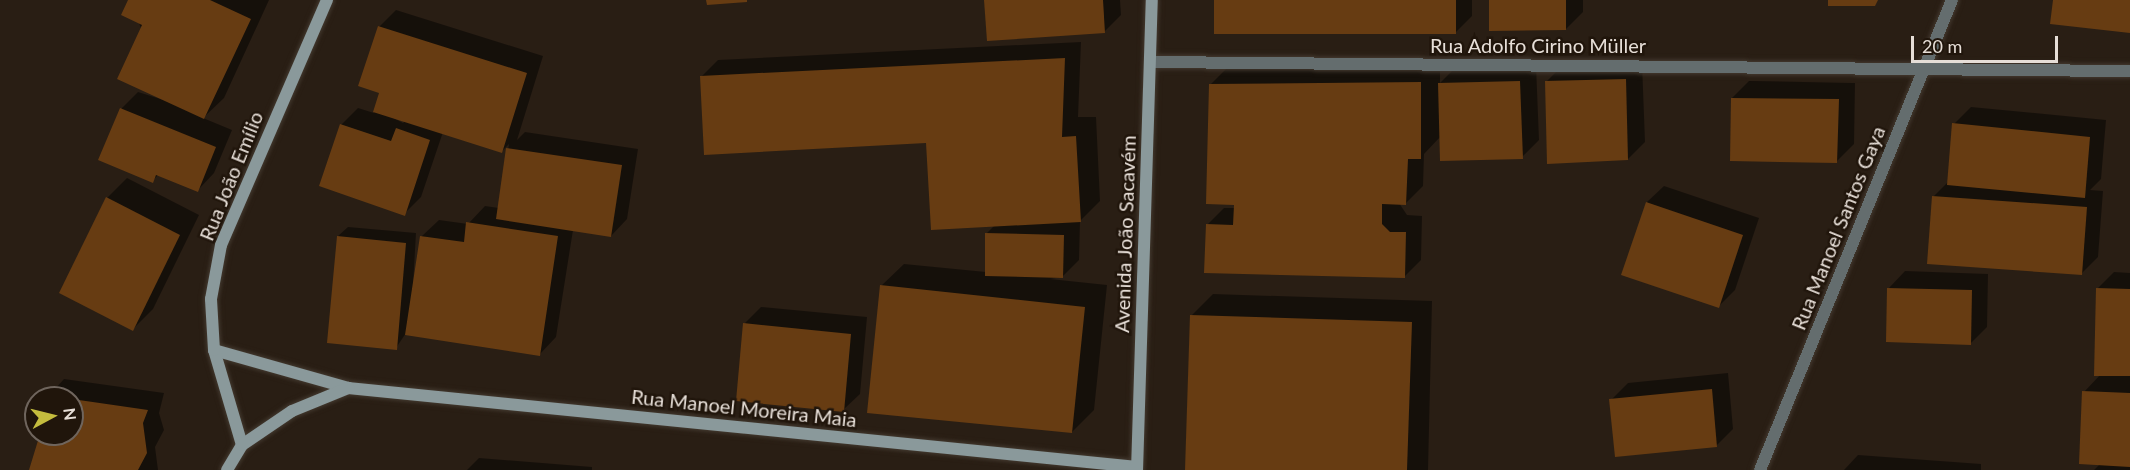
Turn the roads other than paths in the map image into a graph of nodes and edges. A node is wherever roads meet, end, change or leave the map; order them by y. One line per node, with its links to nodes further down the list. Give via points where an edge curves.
1 (327, 0): 7 (street, Rua João Emílio, via 221,245 211,299)
2 (1152, 0): 4 (street, Avenida João Sacavém)
3 (1952, 0): 5 (street, Rua Manoel Santos Gaya)
4 (1151, 62): 5 (street, Rua Adolfo Cirino Müller); 10 (street, Avenida João Sacavém)
5 (1925, 66): 6 (street, Rua Adolfo Cirino Müller); 12 (street, Rua Manoel Santos Gaya)
6 (2130, 71)
7 (214, 350): 8 (street, Rua Manoel Moreira Maia); 9 (street, Rua João Emílio)
8 (348, 387): 9 (street, Rua Manoel Moreira Maia, via 292,411); 10 (street, Rua Manoel Moreira Maia)
9 (242, 445): 11 (street)
10 (1137, 468)
11 (227, 470)
12 (1760, 470)

